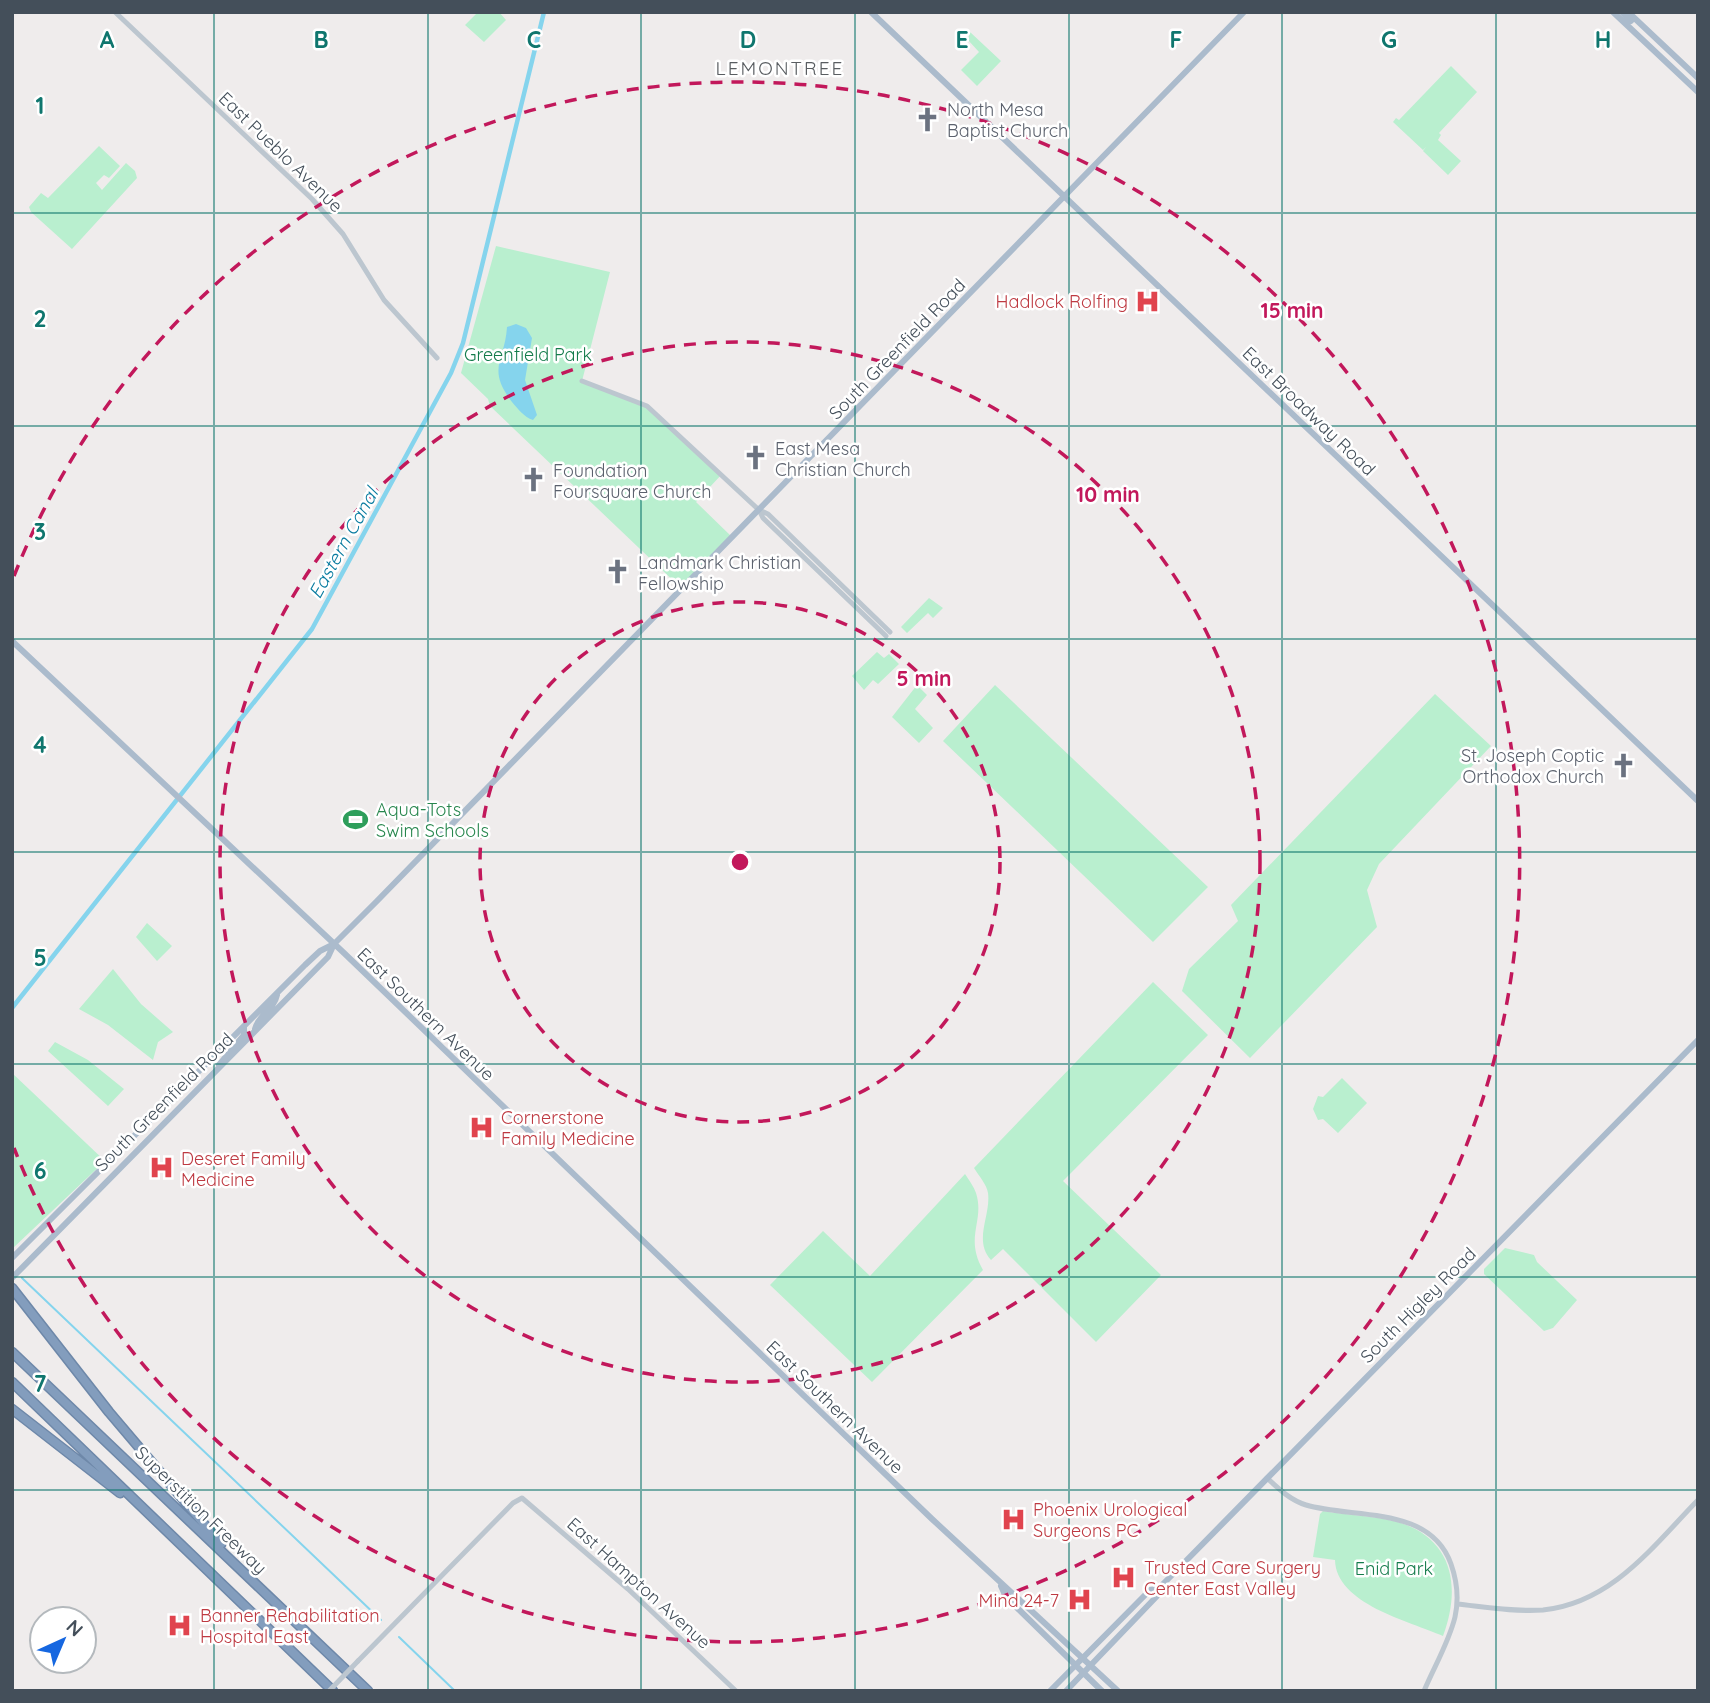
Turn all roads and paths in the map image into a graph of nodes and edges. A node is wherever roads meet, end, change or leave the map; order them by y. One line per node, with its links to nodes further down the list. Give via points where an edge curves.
1 (115, 12): 11 (street, East Pueblo Avenue, via 312,199 343,234 384,300)
2 (871, 12): 10 (main road, East Broadway Road)
3 (1244, 12): 10 (main road, South Greenfield Road)
4 (1613, 12): 9 (main road)
5 (1622, 12): 7 (main road)
6 (1628, 12): 7 (main road)
7 (1647, 31): 8 (main road)
8 (1698, 78)
9 (1698, 92)
10 (1065, 196): 13 (main road, South Greenfield Road); 16 (main road, East Broadway Road)
11 (437, 359)
12 (582, 381): 13 (street, via 647,406)
13 (760, 510): 14 (street, via 763,518); 17 (main road, South Greenfield Road)
14 (888, 634)
15 (12, 641): 17 (main road, East Southern Avenue)
16 (1698, 801)
17 (334, 944): 18 (main road, South Greenfield Road, via 320,951); 20 (main road, South Greenfield Road, via 328,957); 32 (main road, East Southern Avenue)
18 (277, 993): 19 (main road, South Greenfield Road); 20 (main road)
19 (244, 1027): 22 (main road, via 244,1035); 23 (main road, South Greenfield Road)
20 (256, 1030): 22 (main road, South Greenfield Road)
21 (1698, 1040): 29 (main road, South Higley Road)
22 (217, 1070): 24 (main road, South Greenfield Road)
23 (12, 1258)
24 (12, 1278)
25 (12, 1288): 35 (highway, via 208,1531)
26 (12, 1352): 35 (highway, Superstition Freeway)
27 (12, 1382): 31 (highway)
28 (12, 1409): 31 (highway)
29 (1267, 1478): 33 (main road, South Higley Road); 34 (street, via 1306,1505 1396,1519 1429,1534 1450,1560)
30 (1698, 1500): 34 (street, via 1618,1581 1582,1601 1524,1611)
31 (170, 1536): 40 (highway)
32 (1000, 1584): 36 (main road, East Southern Avenue); 37 (main road, East Southern Avenue, via 1006,1597)
33 (1158, 1590): 36 (main road, South Higley Road, via 1150,1590); 38 (main road, South Higley Road)
34 (1457, 1604): 47 (street)
35 (298, 1625): 41 (highway, Superstition Freeway)
36 (1083, 1657): 37 (main road, South Higley Road); 38 (main road, East Southern Avenue)
37 (1076, 1665): 39 (main road, East Southern Avenue); 43 (main road, South Higley Road)
38 (1091, 1665): 39 (main road, South Higley Road); 46 (main road, East Southern Avenue)
39 (1084, 1673): 44 (main road, South Higley Road); 45 (main road, East Southern Avenue)
40 (331, 1691): 42 (street, East Hampton Avenue, bridge, via 513,1503 523,1498)
41 (368, 1691)
42 (736, 1691)
43 (1050, 1691)
44 (1066, 1691)
45 (1102, 1691)
46 (1118, 1691)
47 (1424, 1691)

